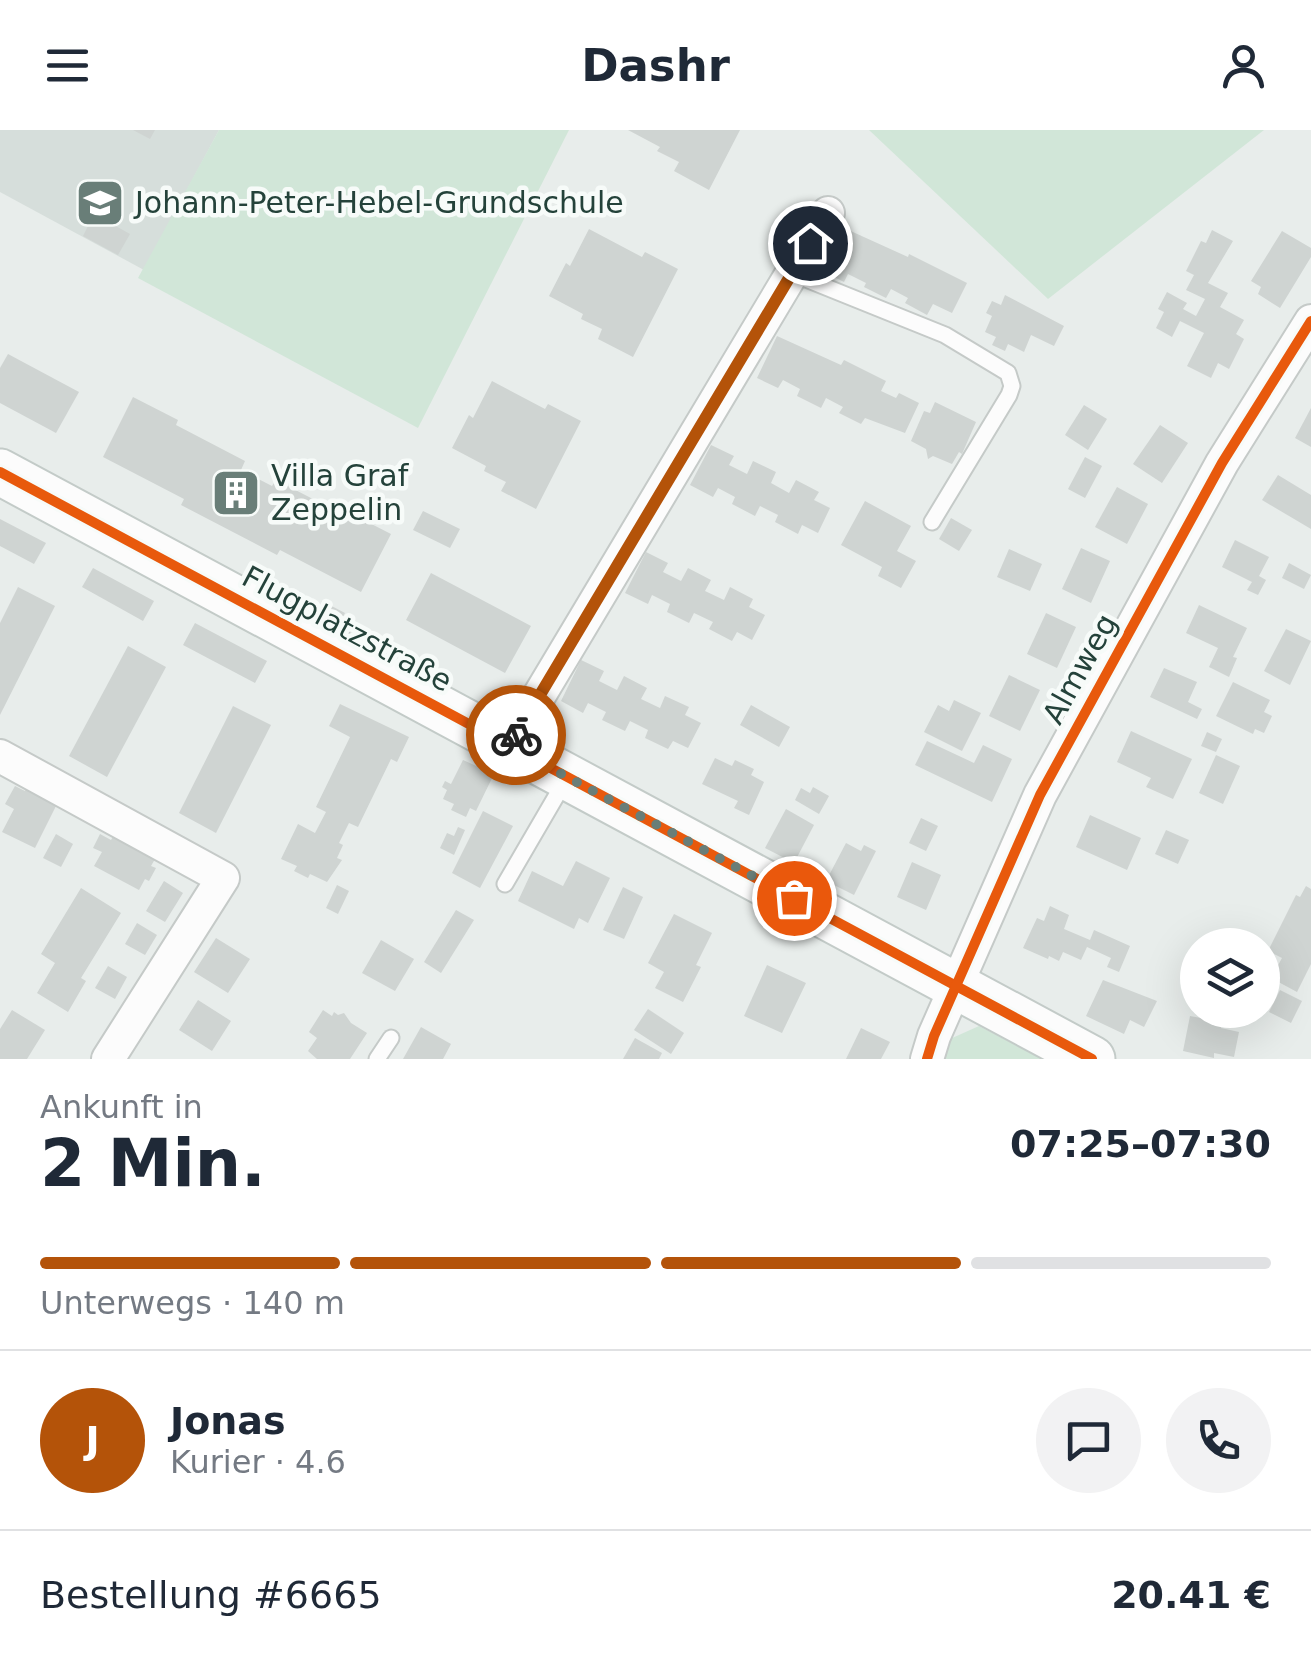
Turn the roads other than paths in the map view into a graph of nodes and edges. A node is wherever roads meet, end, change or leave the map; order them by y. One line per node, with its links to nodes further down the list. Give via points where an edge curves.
1 (828, 213): 2 (street)
2 (791, 273): 5 (lane, via 946,335 1008,373 1009,395); 6 (street)
3 (1311, 321): 10 (street, Almweg, via 1222,463 1040,795)
4 (0, 472): 6 (street, Flugplatzstraße)
5 (932, 522)
6 (509, 746): 8 (street, Flugplatzstraße)
7 (0, 756): 12 (street, via 223,878)
8 (568, 777): 9 (lane); 10 (street, Flugplatzstraße)
9 (505, 884)
10 (956, 984): 14 (street, Almweg); 15 (street, Flugplatzstraße)
11 (391, 1038): 13 (lane)
12 (108, 1059)
13 (378, 1059)
14 (928, 1059)
15 (1092, 1059)

